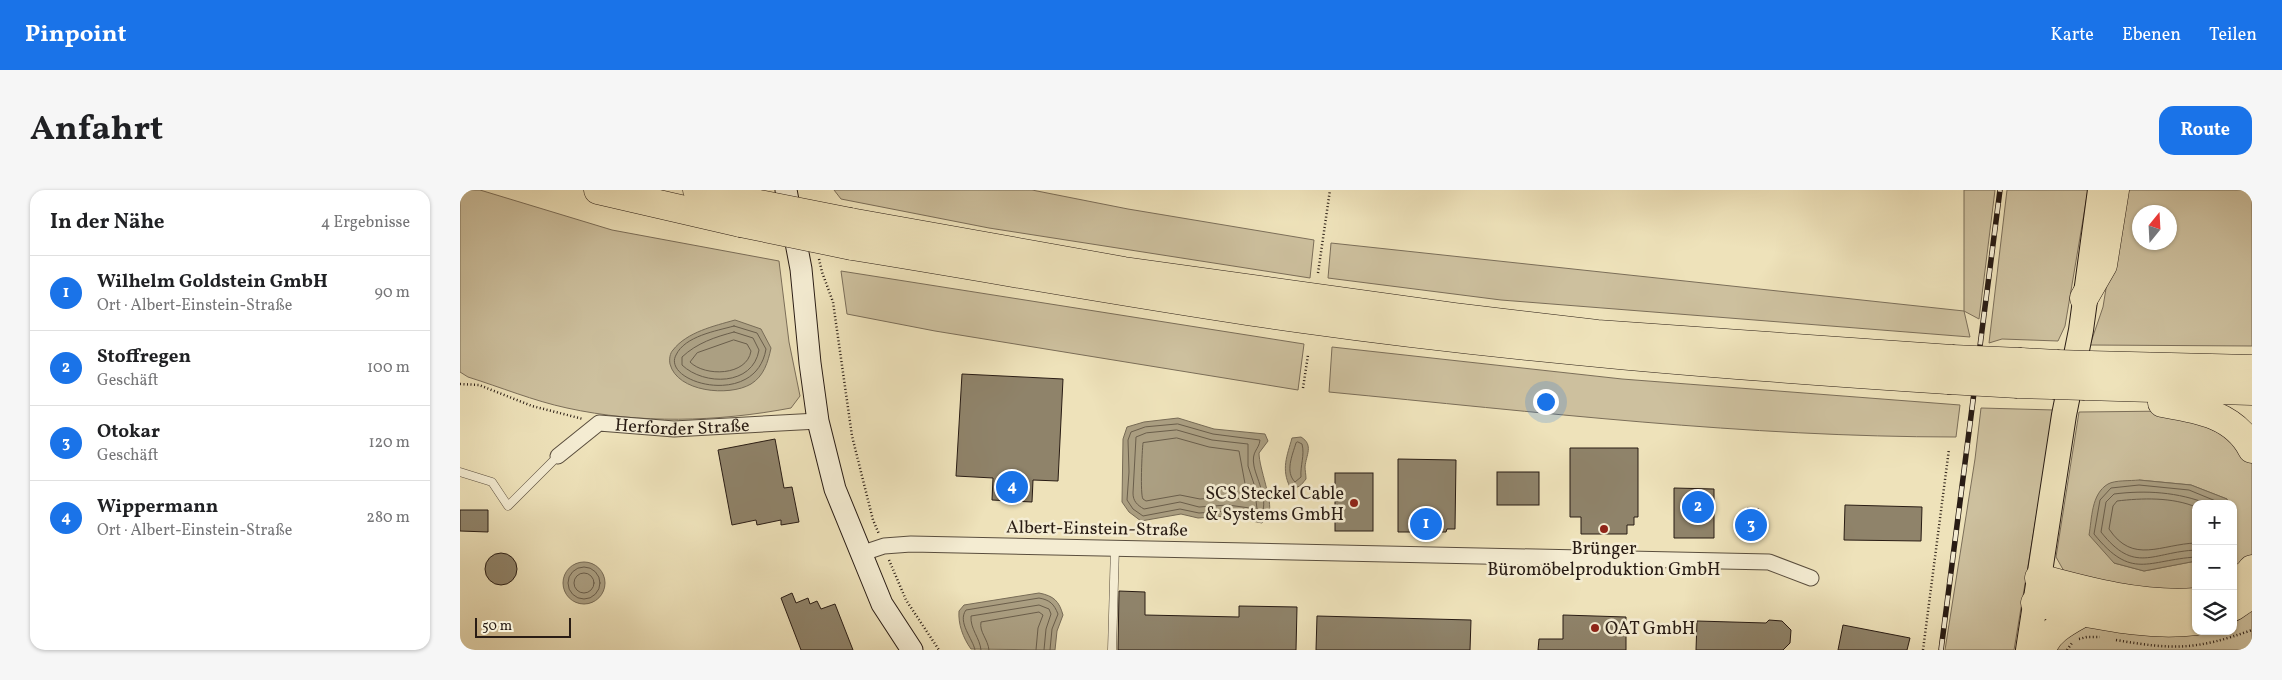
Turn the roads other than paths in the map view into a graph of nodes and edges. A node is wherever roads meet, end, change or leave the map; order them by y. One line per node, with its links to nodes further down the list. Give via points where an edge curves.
1 (598, 190): 6 (highway)
2 (697, 190): 6 (highway)
3 (786, 190): 14 (street, via 811,270 810,362)
4 (2100, 190): 7 (main road)
5 (2115, 190): 7 (highway, via 2103,266)
6 (740, 211): 11 (highway, bridge, via 1133,294 1469,340 1752,367)
7 (2084, 298): 23 (main road)
8 (2252, 356): 9 (highway)
9 (2181, 368): 10 (highway); 11 (highway)
10 (2252, 369)
11 (2087, 376): 12 (highway)
12 (2118, 388): 13 (highway); 15 (highway, via 2156,402 2204,410 2230,422)
13 (2252, 390)
14 (818, 420): 16 (street, Herforder Straße, via 674,429 599,423); 19 (street, via 835,489)
15 (2252, 448)
16 (558, 456): 17 (lane, via 508,506 492,482)
17 (460, 472)
18 (1115, 547): 19 (street, Albert-Einstein-Straße, via 911,544 884,546); 21 (street, Albert-Einstein-Straße, via 1769,562); 30 (lane)
19 (860, 554): 29 (street, via 882,604)
20 (2252, 569): 22 (highway)
21 (1811, 578)
22 (2237, 582)
23 (2037, 591): 25 (highway, via 2097,593 2173,604); 27 (highway); 31 (main road)
24 (2252, 594): 26 (highway)
25 (2192, 602)
26 (2237, 604)
27 (2084, 612): 28 (highway, via 2152,622); 32 (highway, via 2059,626)
28 (2192, 622)
29 (912, 650)
30 (1112, 650)
31 (2028, 650)
32 (2042, 650)

